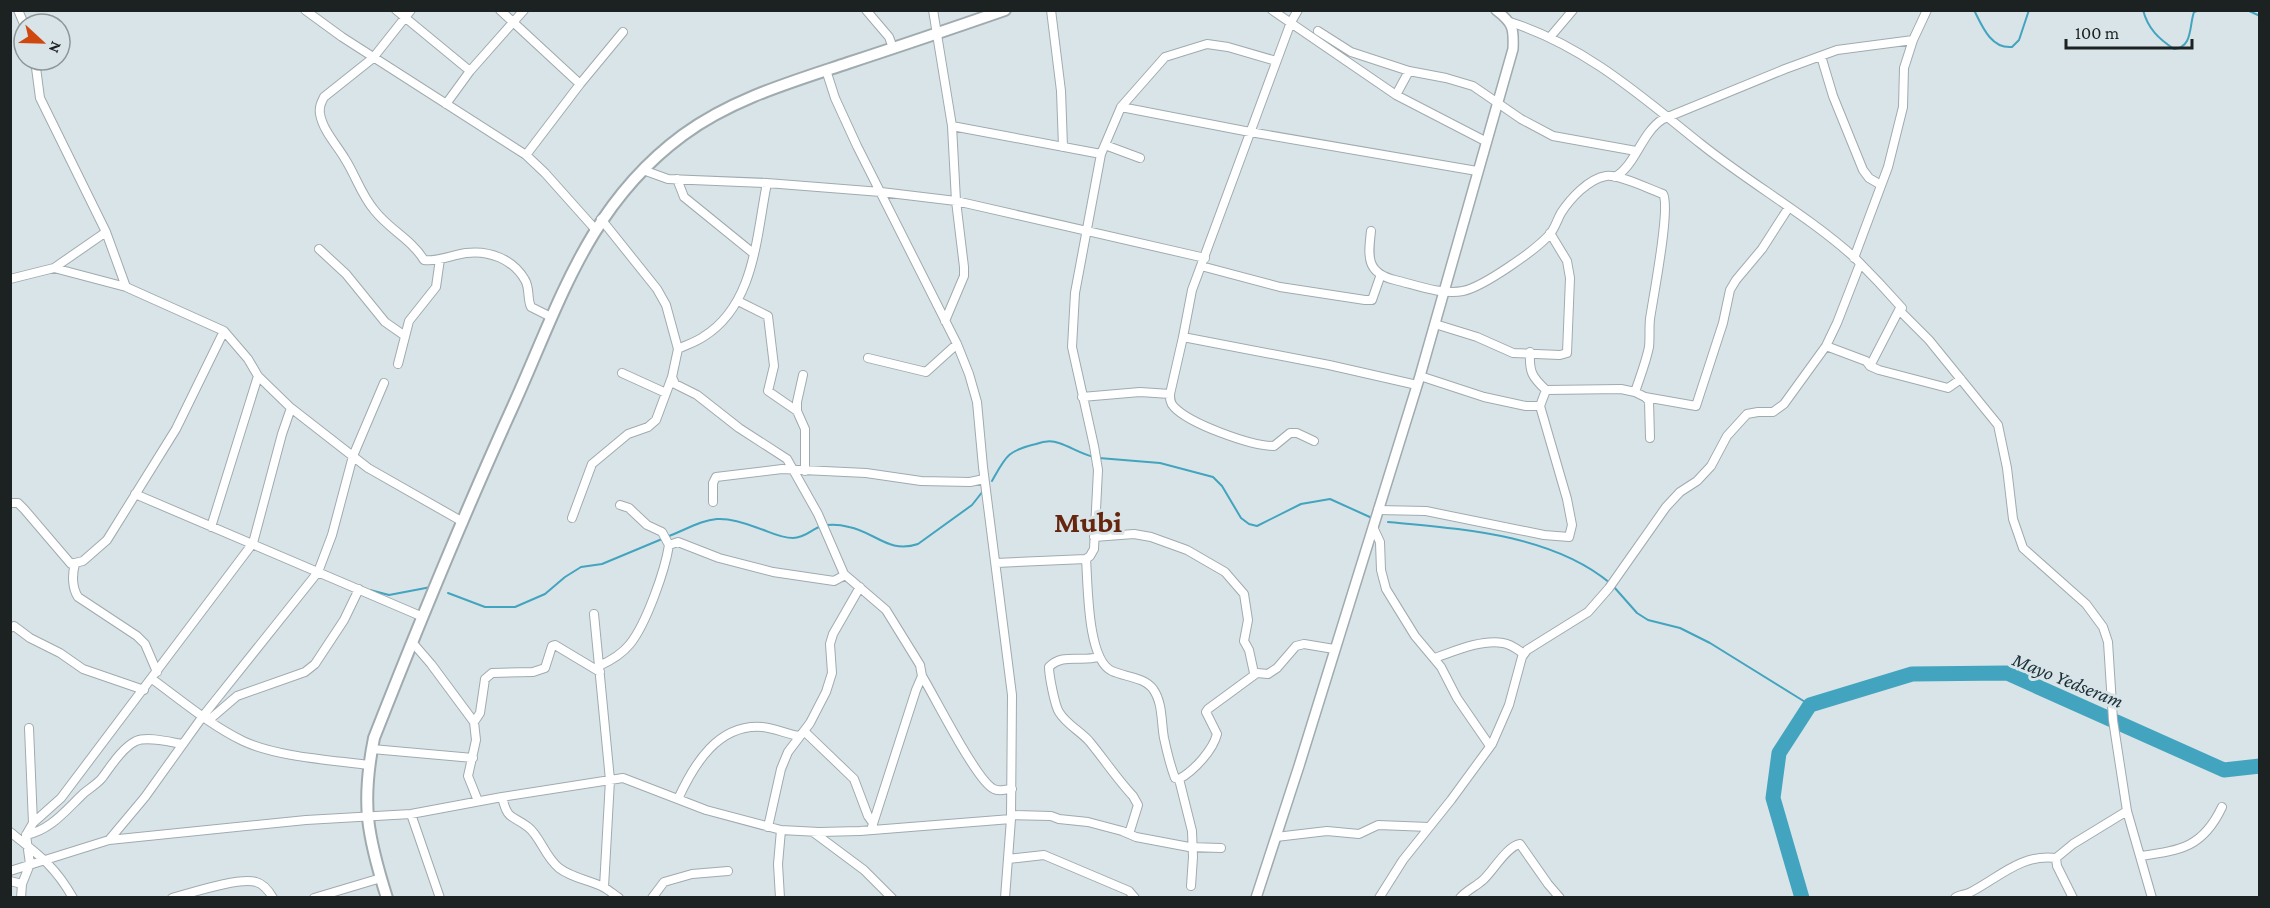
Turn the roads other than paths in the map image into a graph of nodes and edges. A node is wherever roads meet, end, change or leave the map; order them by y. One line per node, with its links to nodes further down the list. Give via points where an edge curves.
1 (305, 10): 26 (street)
2 (396, 10): 15 (street)
3 (411, 10): 15 (street)
4 (500, 10): 16 (street)
5 (524, 10): 16 (street)
6 (866, 10): 24 (street, via 889,37)
7 (933, 10): 21 (street)
8 (1005, 10): 21 (main road)
9 (1051, 10): 42 (street)
10 (1272, 10): 17 (street)
11 (1298, 10): 17 (street)
12 (1496, 10): 18 (street)
13 (1573, 10): 22 (street)
14 (1927, 10): 23 (street)
15 (405, 17): 26 (street); 29 (street)
16 (513, 22): 29 (street); 32 (street)
17 (1291, 22): 27 (street); 33 (street)
18 (1510, 22): 22 (street); 34 (street, via 1513,49)
19 (1318, 31): 30 (street, via 1351,52)
20 (622, 32): 32 (street)
21 (935, 34): 24 (main road); 38 (street)
22 (1551, 36): 37 (street)
23 (1913, 40): 25 (street, via 1837,50); 52 (street, via 1904,68 1903,107)
24 (893, 48): 28 (main road)
25 (1821, 56): 37 (street); 52 (street, via 1863,170)
26 (373, 58): 35 (street); 64 (street, via 324,97 320,106 322,123 374,210 416,247 424,260)
27 (1276, 61): 36 (street, via 1207,44 1166,57); 39 (street)
28 (826, 70): 47 (main road, via 730,105 682,136); 53 (street, via 835,98)
29 (470, 71): 35 (street)
30 (1409, 71): 33 (street); 34 (street, via 1473,86)
31 (37, 72): 59 (street, via 40,98)
32 (580, 84): 45 (street)
33 (1396, 95): 40 (street)
34 (1498, 102): 40 (street); 43 (street, via 1553,135)
35 (446, 104): 45 (street)
36 (1121, 106): 39 (street); 41 (street)
37 (1670, 118): 43 (street, via 1656,123); 55 (street)
38 (952, 126): 42 (street); 54 (street)
39 (1250, 132): 48 (street); 63 (street)
40 (1485, 141): 48 (street)
41 (1105, 145): 44 (street); 46 (street)
42 (1063, 147): 44 (street)
43 (1635, 151): 49 (street, via 1625,170)
44 (1101, 154): 57 (street)
45 (526, 155): 56 (street)
46 (1140, 158)
47 (643, 170): 50 (street); 56 (main road)
48 (1477, 171): 71 (street)
49 (1615, 177): 60 (street, via 1589,183 1572,199); 95 (street, via 1665,197 1648,349)
50 (677, 179): 51 (street); 62 (street, via 684,197)
51 (767, 183): 53 (street); 62 (street)
52 (1881, 185): 65 (street)
53 (881, 192): 54 (street); 75 (street)
54 (956, 201): 57 (street); 75 (street, via 964,276)
55 (1789, 207): 65 (street); 98 (street, via 1731,290 1698,404)
56 (598, 224): 74 (main road); 82 (street, via 657,289 666,305)
57 (1088, 230): 63 (street); 99 (street, via 1075,293 1072,346)
58 (1371, 231): 68 (street, via 1370,259)
59 (106, 232): 67 (street); 70 (street)
60 (1550, 233): 71 (street, via 1521,260 1489,278 1464,291); 83 (street, via 1567,261 1570,278 1567,353)
61 (319, 249): 78 (street, via 346,274 385,322)
62 (753, 253): 72 (street, via 748,280)
63 (1205, 258): 66 (street)
64 (440, 259): 74 (street, via 484,252 511,263 526,281 531,307); 78 (street, via 436,287 411,319)
65 (1857, 261): 73 (street, via 1902,308); 81 (street)
66 (1202, 266): 68 (street, via 1280,287 1365,300 1374,297); 79 (street, via 1192,290)
67 (54, 268): 69 (street); 70 (street)
68 (1380, 277): 71 (street)
69 (10, 279)
70 (126, 287): 77 (street)
71 (1444, 291): 76 (street)
72 (738, 301): 82 (street, via 703,338); 102 (street, via 768,315 774,366 768,391)
73 (1899, 310): 86 (street); 91 (street)
74 (551, 317): 115 (main road)
75 (945, 321): 80 (street)
76 (1435, 324): 83 (street, via 1513,353); 92 (street)
77 (224, 330): 89 (street); 109 (street, via 176,429)
78 (405, 336): 85 (street)
79 (1184, 337): 92 (street); 97 (street)
80 (957, 344): 84 (street, via 926,372); 108 (street, via 977,402)
81 (1826, 346): 86 (street); 133 (street, via 1784,404 1773,411 1748,414 1727,436 1710,465 1666,507 1588,612)
82 (678, 349): 90 (street)
83 (1530, 352): 94 (street, via 1529,368)
84 (868, 358)
85 (398, 364)
86 (1870, 366): 91 (street, via 1948,388)
87 (622, 373): 96 (street)
88 (803, 375): 102 (street)
89 (258, 376): 101 (street); 116 (street)
90 (672, 378): 96 (street); 106 (street, via 675,384 774,449)
91 (1961, 379): 157 (street, via 1998,425 2013,519 2023,548 2085,604 2103,627 2108,642 2113,720)
92 (1419, 381): 100 (street); 113 (street)
93 (384, 383): 105 (street)
94 (1546, 390): 95 (street); 100 (street)
95 (1635, 392): 98 (street)
96 (666, 393): 114 (street, via 660,412 648,427 628,434 592,464)
97 (1170, 394): 99 (street, via 1140,392); 104 (street, via 1170,402 1180,412 1243,441 1274,446 1290,433)
98 (1645, 396): 103 (street, via 1649,401)
99 (1082, 397): 118 (street, via 1098,470)
100 (1540, 406): 113 (street, via 1568,499 1572,525 1569,537 1426,511)
101 (291, 408): 105 (street); 119 (street)
102 (797, 411): 107 (street, via 805,429)
103 (1650, 438)
104 (1314, 441)
105 (353, 456): 115 (street); 124 (street)
106 (795, 470): 107 (street); 110 (street, via 716,477); 125 (street)
107 (806, 471): 108 (street, via 866,473 921,481)
108 (984, 479): 122 (street)
109 (135, 494): 116 (street); 123 (street, via 107,540)
110 (713, 502)
111 (10, 503): 123 (street, via 18,503 66,559)
112 (620, 506): 120 (street, via 629,508 647,525 662,532)
113 (1378, 510): 117 (street)
114 (572, 518)
115 (463, 522): 129 (main road)
116 (211, 527): 119 (street)
117 (1373, 527): 132 (street); 135 (street, via 1380,542 1386,589 1415,636)
118 (1094, 537): 121 (street, via 1094,549); 137 (street, via 1151,537 1186,550 1225,573 1244,594 1248,620 1244,641)
119 (253, 543): 124 (street); 138 (street)
120 (668, 544): 125 (street, via 678,542 773,572 834,581); 136 (street, via 661,581 630,644)
121 (1086, 559): 122 (street); 134 (street)
122 (996, 562): 152 (street, via 1012,695)
123 (75, 564): 138 (street, via 74,591 78,597 145,644)
124 (318, 572): 127 (street); 141 (street)
125 (845, 575): 126 (street)
126 (860, 587): 139 (street, via 886,610 920,665); 144 (street, via 833,634 832,673 826,692)
127 (359, 589): 129 (street); 141 (street, via 315,664 305,672 237,696)
128 (594, 614): 136 (street)
129 (423, 617): 131 (main road)
130 (10, 628): 140 (street, via 18,627 83,669)
131 (412, 642): 142 (street); 147 (main road)
132 (1334, 649): 137 (street, via 1296,646 1277,668 1268,674); 170 (street)
133 (1524, 654): 135 (street, via 1506,643 1492,642); 146 (street, via 1509,705)
134 (1098, 657): 150 (street, via 1110,670 1142,680 1153,688 1160,704 1168,760); 168 (street, via 1054,661 1049,668 1049,680 1057,710 1088,740 1138,805)
135 (1435, 658): 146 (street)
136 (600, 669): 142 (street, via 552,646 545,668 488,675 480,713); 151 (street)
137 (1257, 673): 150 (street, via 1206,712 1217,734 1215,741)
138 (154, 675): 140 (street); 141 (street)
139 (922, 676): 152 (street, via 983,779 997,791); 163 (street)
140 (144, 690): 161 (street, via 61,798)
141 (206, 718): 145 (street); 149 (street, via 244,741 283,753)
142 (474, 722): 148 (street)
143 (29, 728): 161 (street)
144 (801, 734): 154 (street, via 765,727 728,732 714,743); 162 (street, via 788,752); 163 (street, via 854,779)
145 (182, 744): 169 (street, via 136,741 100,781 58,818 45,829); 171 (street)
146 (1490, 746): 164 (street)
147 (372, 749): 148 (street); 149 (main road)
148 (473, 758): 155 (street, via 468,776)
149 (369, 765): 159 (main road)
150 (1179, 779): 173 (street)
151 (610, 780): 153 (street); 154 (street, via 633,781); 186 (street)
152 (1012, 789): 160 (street)
153 (502, 797): 155 (street); 186 (street, via 510,818 529,828 560,868)
154 (678, 799): 162 (street)
155 (478, 801): 158 (street)
156 (2223, 807): 175 (street, via 2207,833 2183,848)
157 (2127, 811): 175 (street); 176 (street)
158 (411, 814): 159 (street); 193 (street)
159 (367, 815): 171 (street); 182 (main road)
160 (1011, 817): 163 (street); 168 (street, via 1051,816); 177 (street)
161 (33, 823): 169 (street)
162 (768, 827): 165 (street)
163 (872, 827): 167 (street)
164 (1429, 827): 170 (street, via 1378,825 1359,834 1327,831); 201 (street)
165 (781, 830): 167 (street); 196 (street)
166 (10, 832): 172 (street)
167 (812, 832): 197 (street, via 864,870)
168 (1129, 834): 173 (street)
169 (26, 835): 172 (street)
170 (1276, 837): 200 (street)
171 (109, 840): 178 (street)
172 (26, 844): 178 (street); 179 (street)
173 (1193, 847): 174 (street); 185 (street)
174 (1221, 848)
175 (2141, 856): 206 (street)
176 (2056, 858): 204 (street, via 2037,857 1968,894); 205 (street)
177 (1008, 859): 198 (street); 199 (street, via 1044,855)
178 (46, 860): 179 (street); 188 (street)
179 (30, 864): 180 (street); 184 (street)
180 (10, 871)
181 (728, 871): 195 (street, via 664,882)
182 (381, 878): 191 (street); 192 (main road)
183 (10, 881): 184 (street)
184 (22, 884): 187 (street)
185 (1191, 885)
186 (604, 887): 194 (street)
187 (21, 897)
188 (73, 897)
189 (172, 897): 190 (street, via 256,882)
190 (273, 897)
191 (314, 897)
192 (387, 897)
193 (440, 897)
194 (619, 897)
195 (652, 897)
196 (780, 897)
197 (892, 897)
198 (1005, 897)
199 (1135, 897)
200 (1256, 897)
201 (1379, 897)
202 (1460, 897): 203 (street, via 1483,880 1514,845 1520,844)
203 (1560, 897)
204 (1955, 897)
205 (2073, 897)
206 (2152, 897)

